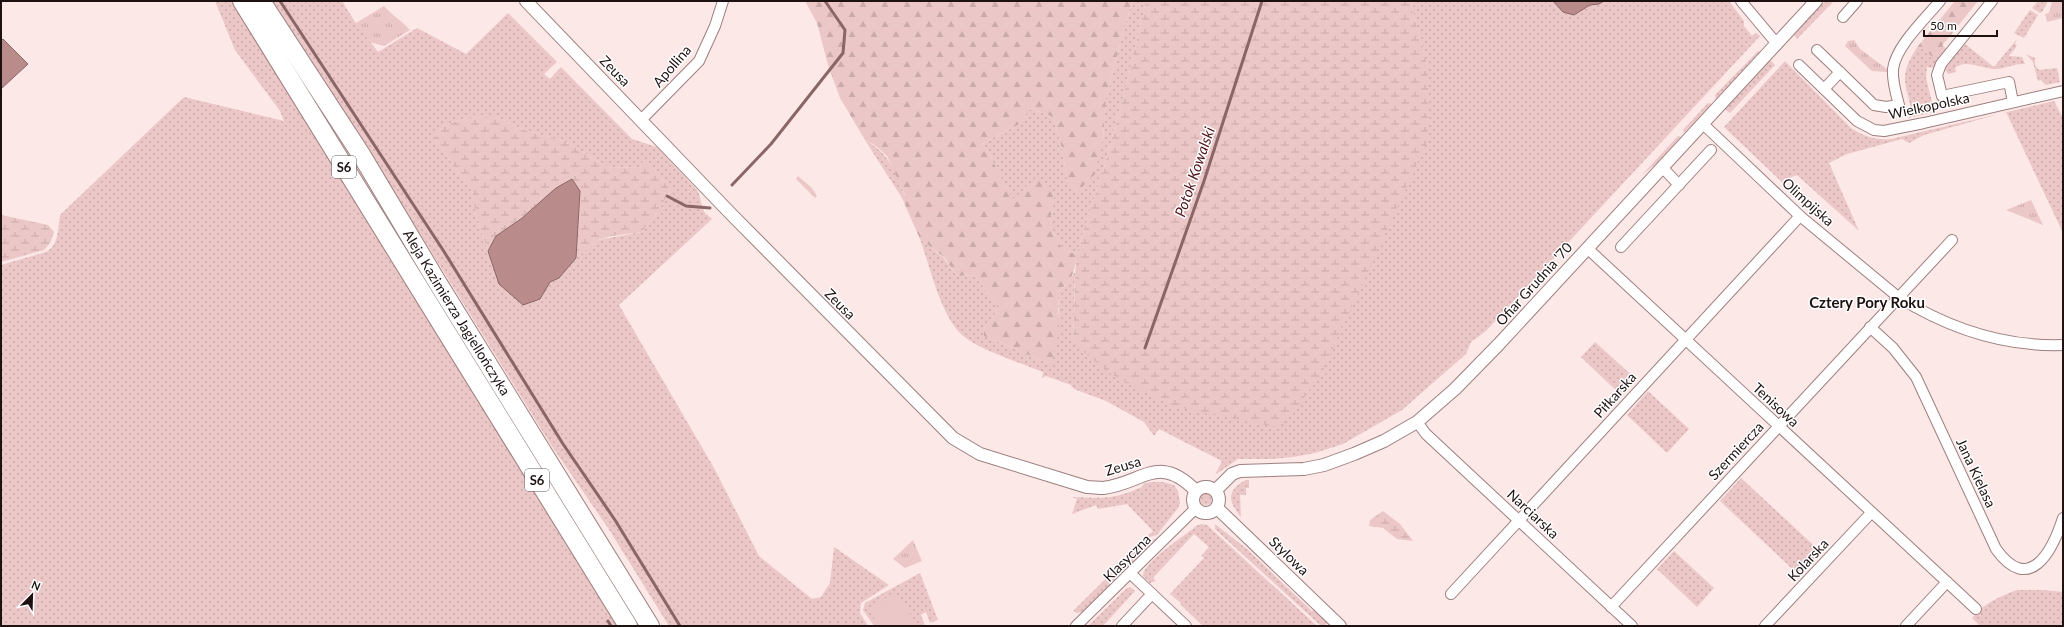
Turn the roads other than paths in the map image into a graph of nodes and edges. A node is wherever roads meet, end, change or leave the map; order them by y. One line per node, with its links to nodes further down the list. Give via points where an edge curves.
1 (242, 1): 46 (highway, Aleja Kazimierza Jagiellończyka / S6)
2 (261, 1): 47 (highway, Aleja Kazimierza Jagiellończyka / S6, via 362,156)
3 (526, 1): 18 (street, Zeusa)
4 (723, 1): 18 (street, Apollina, via 716,26 699,61)
5 (1741, 1): 11 (street)
6 (1816, 1): 11 (street, Ofiar Grudnia '70)
7 (1857, 1): 10 (street)
8 (1940, 1): 14 (street, via 1903,46 1896,59 1893,70 1894,86 1899,105 1874,105)
9 (1992, 1): 17 (street, via 1941,64 1937,75 1942,96 2009,82)
10 (1843, 17)
11 (1777, 44): 19 (street, Ofiar Grudnia '70)
12 (1817, 50): 14 (street)
13 (1799, 65): 15 (street, Wielkopolska)
14 (1840, 72): 15 (street)
15 (1824, 89): 17 (street, Wielkopolska, via 1864,126 1874,130)
16 (2063, 91): 17 (street, Wielkopolska)
17 (2013, 102)
18 (641, 120): 34 (street, Zeusa, via 953,438 968,448 993,458 1087,487 1103,488 1157,471 1184,480)
19 (1703, 124): 21 (street, Ofiar Grudnia '70); 23 (street, Olimpijska)
20 (1711, 150): 22 (street)
21 (1662, 167): 22 (street); 26 (street, Ofiar Grudnia '70)
22 (1678, 185): 25 (street)
23 (1800, 216): 27 (street, Olimpijska); 29 (street, Piłkarska)
24 (1952, 240): 27 (street)
25 (1621, 247)
26 (1587, 248): 29 (street, Tenisowa); 31 (street, Ofiar Grudnia '70, via 1499,344 1455,389)
27 (1898, 297): 28 (street, Szermiercza); 30 (street, Olimpijska, via 1913,307 1977,334 2041,346)
28 (1870, 327): 32 (street, Szermiercza); 38 (street, Jana Kielasa, via 1916,377 1996,549 2004,560 2023,568 2035,566 2042,561)
29 (1685, 340): 32 (street, Tenisowa); 39 (street, Piłkarska)
30 (2063, 345)
31 (1417, 422): 33 (street, Ofiar Grudnia '70, via 1384,441 1324,465 1304,469 1240,471 1229,477); 39 (street, Narciarska, via 1426,434)
32 (1778, 427): 37 (street, Tenisowa); 44 (street, Szermiercza)
33 (1216, 490): 34 (street, via 1206,486); 36 (street, via 1220,499)
34 (1196, 491): 35 (street, via 1193,500)
35 (1196, 508): 36 (street, via 1207,513); 40 (street, Klasyczna)
36 (1217, 508): 51 (street, Stylowa)
37 (1871, 513): 41 (street, Tenisowa); 53 (street, Kolarska)
38 (2063, 518)
39 (1519, 521): 43 (street, Piłkarska); 44 (street, Narciarska)
40 (1131, 574): 42 (street); 48 (street, Klasyczna)
41 (1947, 582): 45 (street, Tenisowa); 54 (street)
42 (1152, 594): 49 (street); 50 (street)
43 (1450, 594)
44 (1611, 607): 52 (street, Narciarska)
45 (1976, 609)
46 (628, 626)
47 (650, 626)
48 (1076, 626)
49 (1122, 626)
50 (1186, 626)
51 (1340, 626)
52 (1632, 626)
53 (1765, 626)
54 (1906, 626)

